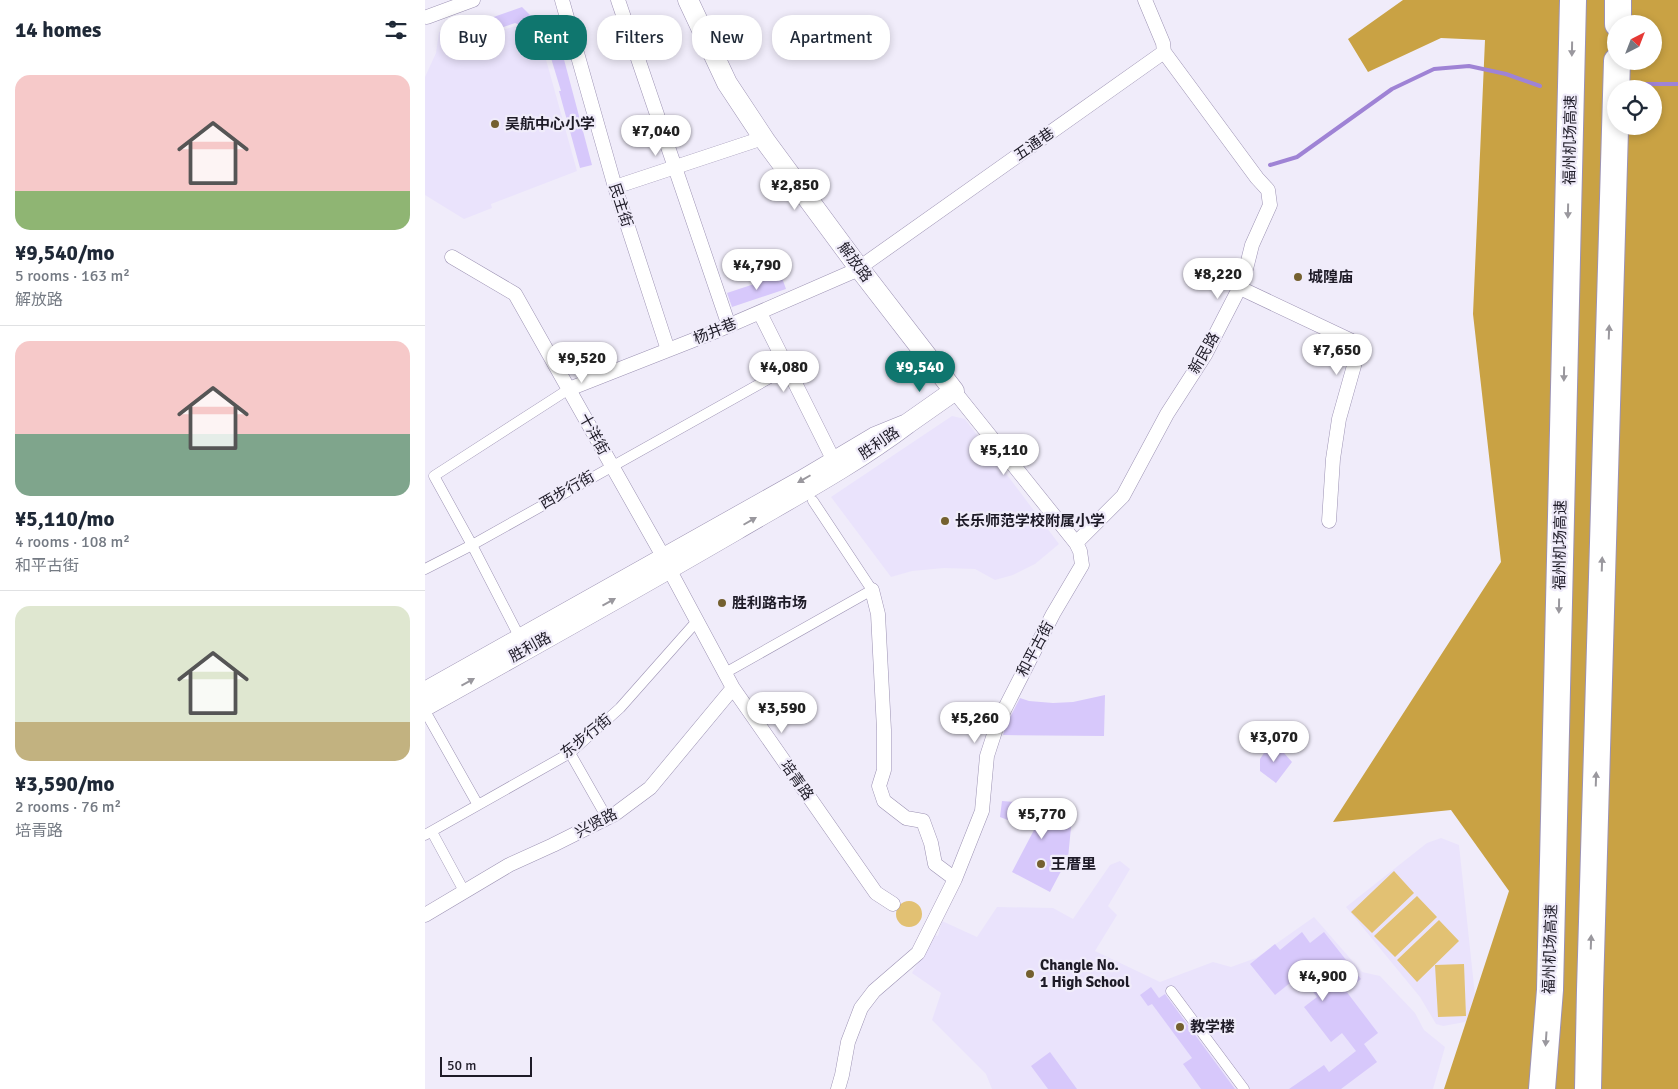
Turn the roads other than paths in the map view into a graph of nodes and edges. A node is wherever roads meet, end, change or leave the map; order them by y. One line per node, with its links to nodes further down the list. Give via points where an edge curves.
1 (473, 0): 9 (street)
2 (562, 0): 14 (street, 民主街)
3 (618, 0): 13 (street)
4 (687, 0): 16 (main road, 解放路, via 727,83 766,142)
5 (1145, 0): 10 (street)
6 (1573, 0): 52 (highway, 福州机场高速, one-way to 52, via 1550,990)
7 (1619, 0): 8 (highway)
8 (1618, 15)
9 (427, 17)
10 (1164, 52): 16 (street, 五通巷); 17 (street, 新民路, via 1268,190 1271,204 1252,246)
11 (1617, 70): 53 (highway, one-way to 11)
12 (757, 140): 13 (street)
13 (675, 167): 14 (street); 19 (street)
14 (615, 187): 20 (street, 民主街)
15 (452, 257): 22 (street, 十洋街, via 515,294)
16 (859, 268): 18 (street, 杨井巷); 23 (main road, 解放路)
17 (1240, 288): 28 (street, via 1350,340 1359,348 1339,419); 29 (street, 新民路, via 1123,496)
18 (760, 313): 19 (street, 杨井巷); 21 (street)
19 (729, 326): 20 (street, 杨井巷)
20 (669, 350): 22 (street, 杨井巷)
21 (788, 368): 25 (street); 26 (street, 西步行街)
22 (569, 389): 26 (street, 十洋街); 30 (street, via 434,476)
23 (954, 391): 24 (main road); 29 (street)
24 (907, 424): 25 (main road, 胜利路, via 875,437); 31 (main road, 胜利路, one-way to 24, via 879,445)
25 (834, 461): 31 (main road, 胜利路, one-way to 31)
26 (612, 465): 30 (street, 西步行街); 31 (street, 十洋街)
27 (813, 501): 33 (street)
28 (1329, 521)
29 (1076, 543): 45 (street, 和平古街, via 1082,565 998,722 987,756 981,811)
30 (472, 545): 32 (street, 西步行街); 35 (street)
31 (667, 564): 34 (street, 培青路); 35 (main road, 胜利路); 39 (main road, 胜利路, one-way to 31)
32 (425, 568)
33 (872, 590): 36 (street); 45 (street, via 878,614 884,730 884,770 879,786 885,801 906,818 923,821 935,864)
34 (697, 622): 36 (street, 培青路); 41 (street, 东步行街, via 620,708)
35 (520, 638): 38 (main road, 胜利路)
36 (725, 673): 37 (street, 培青路)
37 (733, 688): 43 (street, 兴贤路, via 650,788); 47 (street, 培青路, via 876,893)
38 (425, 692)
39 (425, 706)
40 (425, 710): 42 (street)
41 (570, 753): 42 (street, 东步行街); 43 (street)
42 (478, 805): 44 (street, 东步行街)
43 (607, 818): 46 (street, 兴贤路, via 509,865)
44 (428, 833): 46 (street)
45 (955, 879): 50 (street, 和平古街, via 918,954 874,991 861,1008 848,1042)
46 (464, 892): 48 (street, 兴贤路)
47 (893, 904)
48 (425, 915)
49 (1171, 991): 51 (street)
50 (838, 1089)
51 (1243, 1089)
52 (1543, 1089)
53 (1589, 1089)

